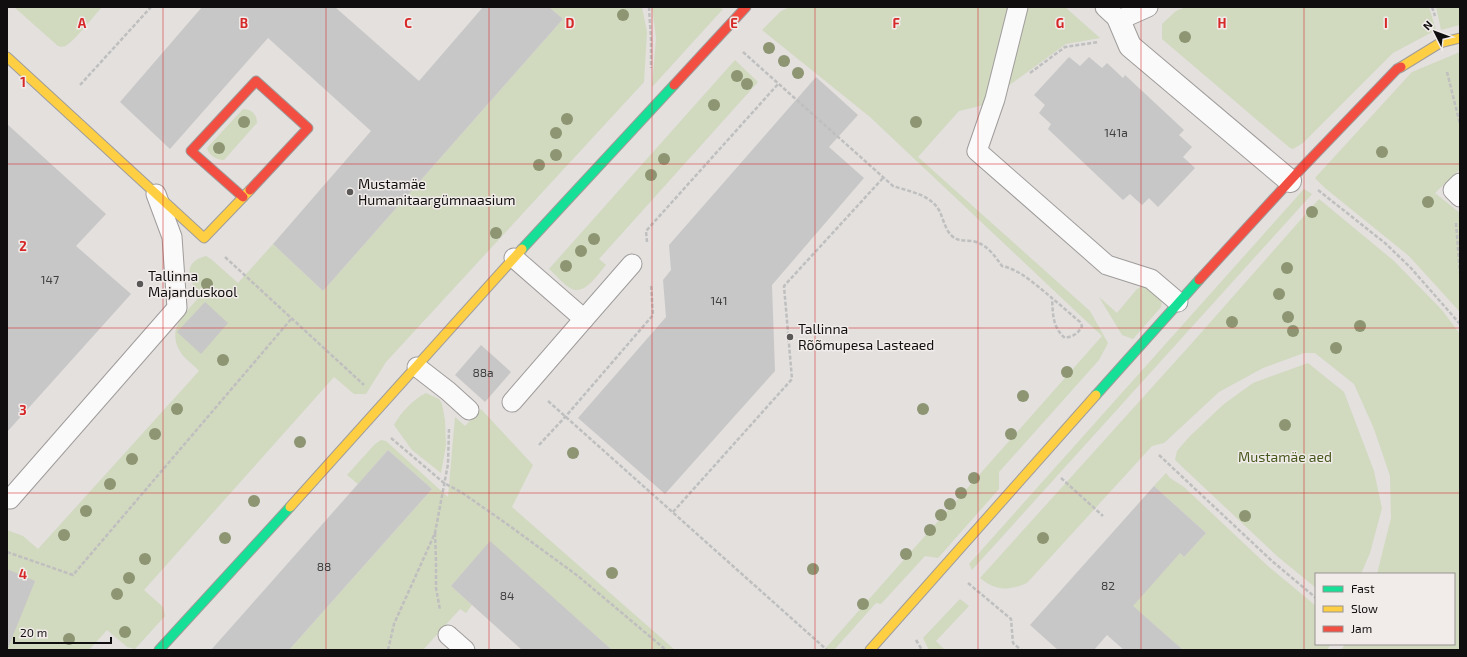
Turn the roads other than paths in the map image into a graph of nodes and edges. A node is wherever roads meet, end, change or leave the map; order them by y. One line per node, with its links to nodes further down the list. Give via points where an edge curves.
1 (746, 7): 10 (street)
2 (1018, 7): 12 (lane, via 995,99 977,151 1107,265 1151,279)
3 (1148, 7): 4 (lane)
4 (1112, 13): 7 (street, via 1130,46)
5 (1460, 38): 7 (street, via 1440,44 1397,69)
6 (7, 57): 8 (street)
7 (1290, 181): 12 (street)
8 (156, 194): 9 (street, via 204,238); 17 (lane, via 172,237 177,308 10,499)
9 (243, 197): 9 (street, via 308,128 256,81 191,151)
10 (514, 258): 13 (lane); 14 (street)
11 (632, 264): 13 (lane)
12 (1178, 302): 21 (street)
13 (584, 319): 15 (lane)
14 (417, 367): 16 (lane); 19 (street)
15 (512, 402)
16 (469, 410)
17 (7, 499)
18 (448, 635): 20 (lane)
19 (159, 650)
20 (465, 650)
21 (870, 650)

